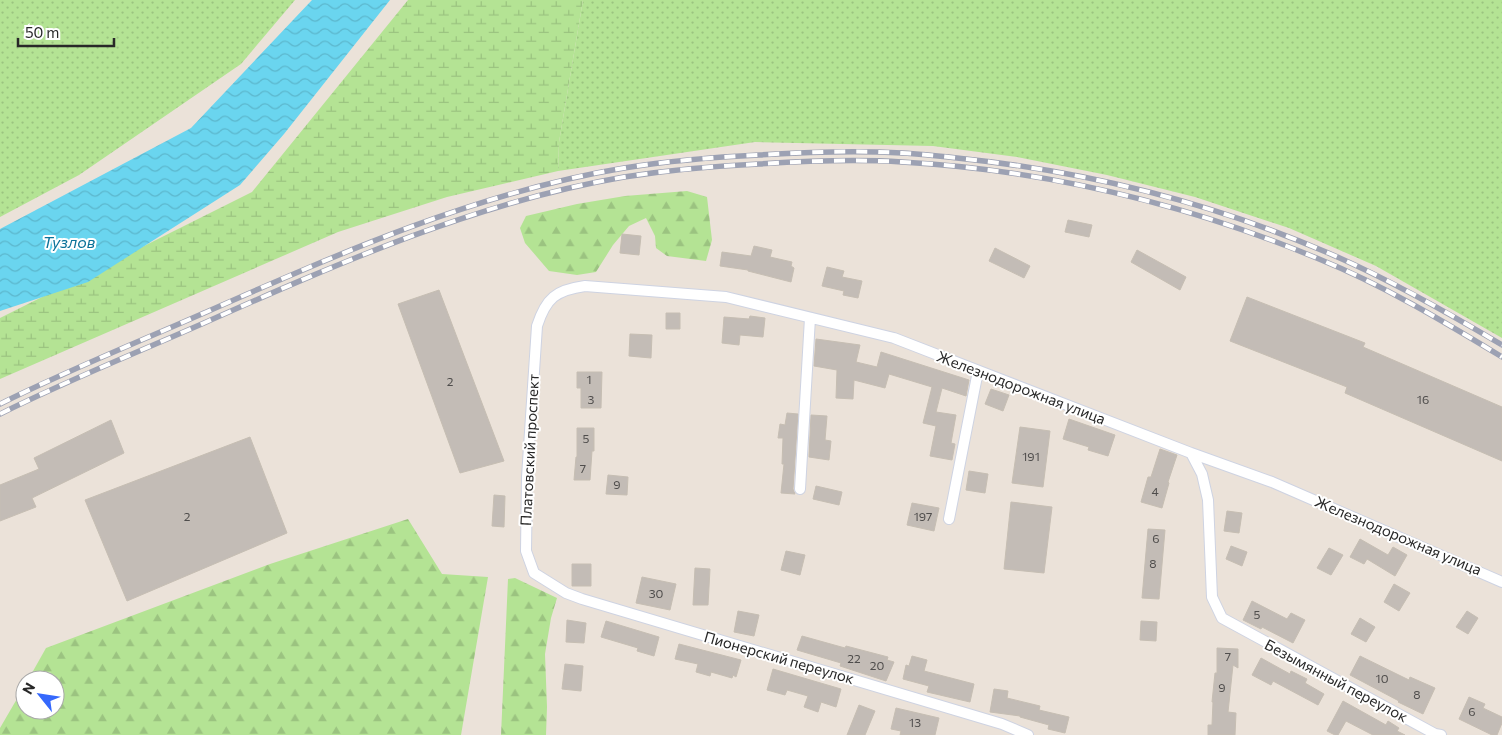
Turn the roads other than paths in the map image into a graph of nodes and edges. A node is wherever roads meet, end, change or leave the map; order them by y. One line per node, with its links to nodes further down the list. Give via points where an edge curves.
1 (810, 318): 2 (street, Железнодорожная улица, via 726,298 585,286 566,289 552,297 542,310); 3 (street, Железнодорожная улица, via 894,338); 5 (street)
2 (537, 326): 7 (street, Платовский проспект, via 527,478 526,551)
3 (978, 371): 4 (street, Железнодорожная улица); 6 (street)
4 (1191, 453): 8 (street, Железнодорожная улица, via 1272,482); 10 (street, Безымянный переулок, via 1202,474 1208,500 1212,597 1222,618)
5 (800, 489)
6 (949, 519)
7 (534, 573): 9 (street, Пионерский переулок, via 582,599 1002,724)
8 (1502, 582)
9 (1028, 735)
10 (1441, 735)

